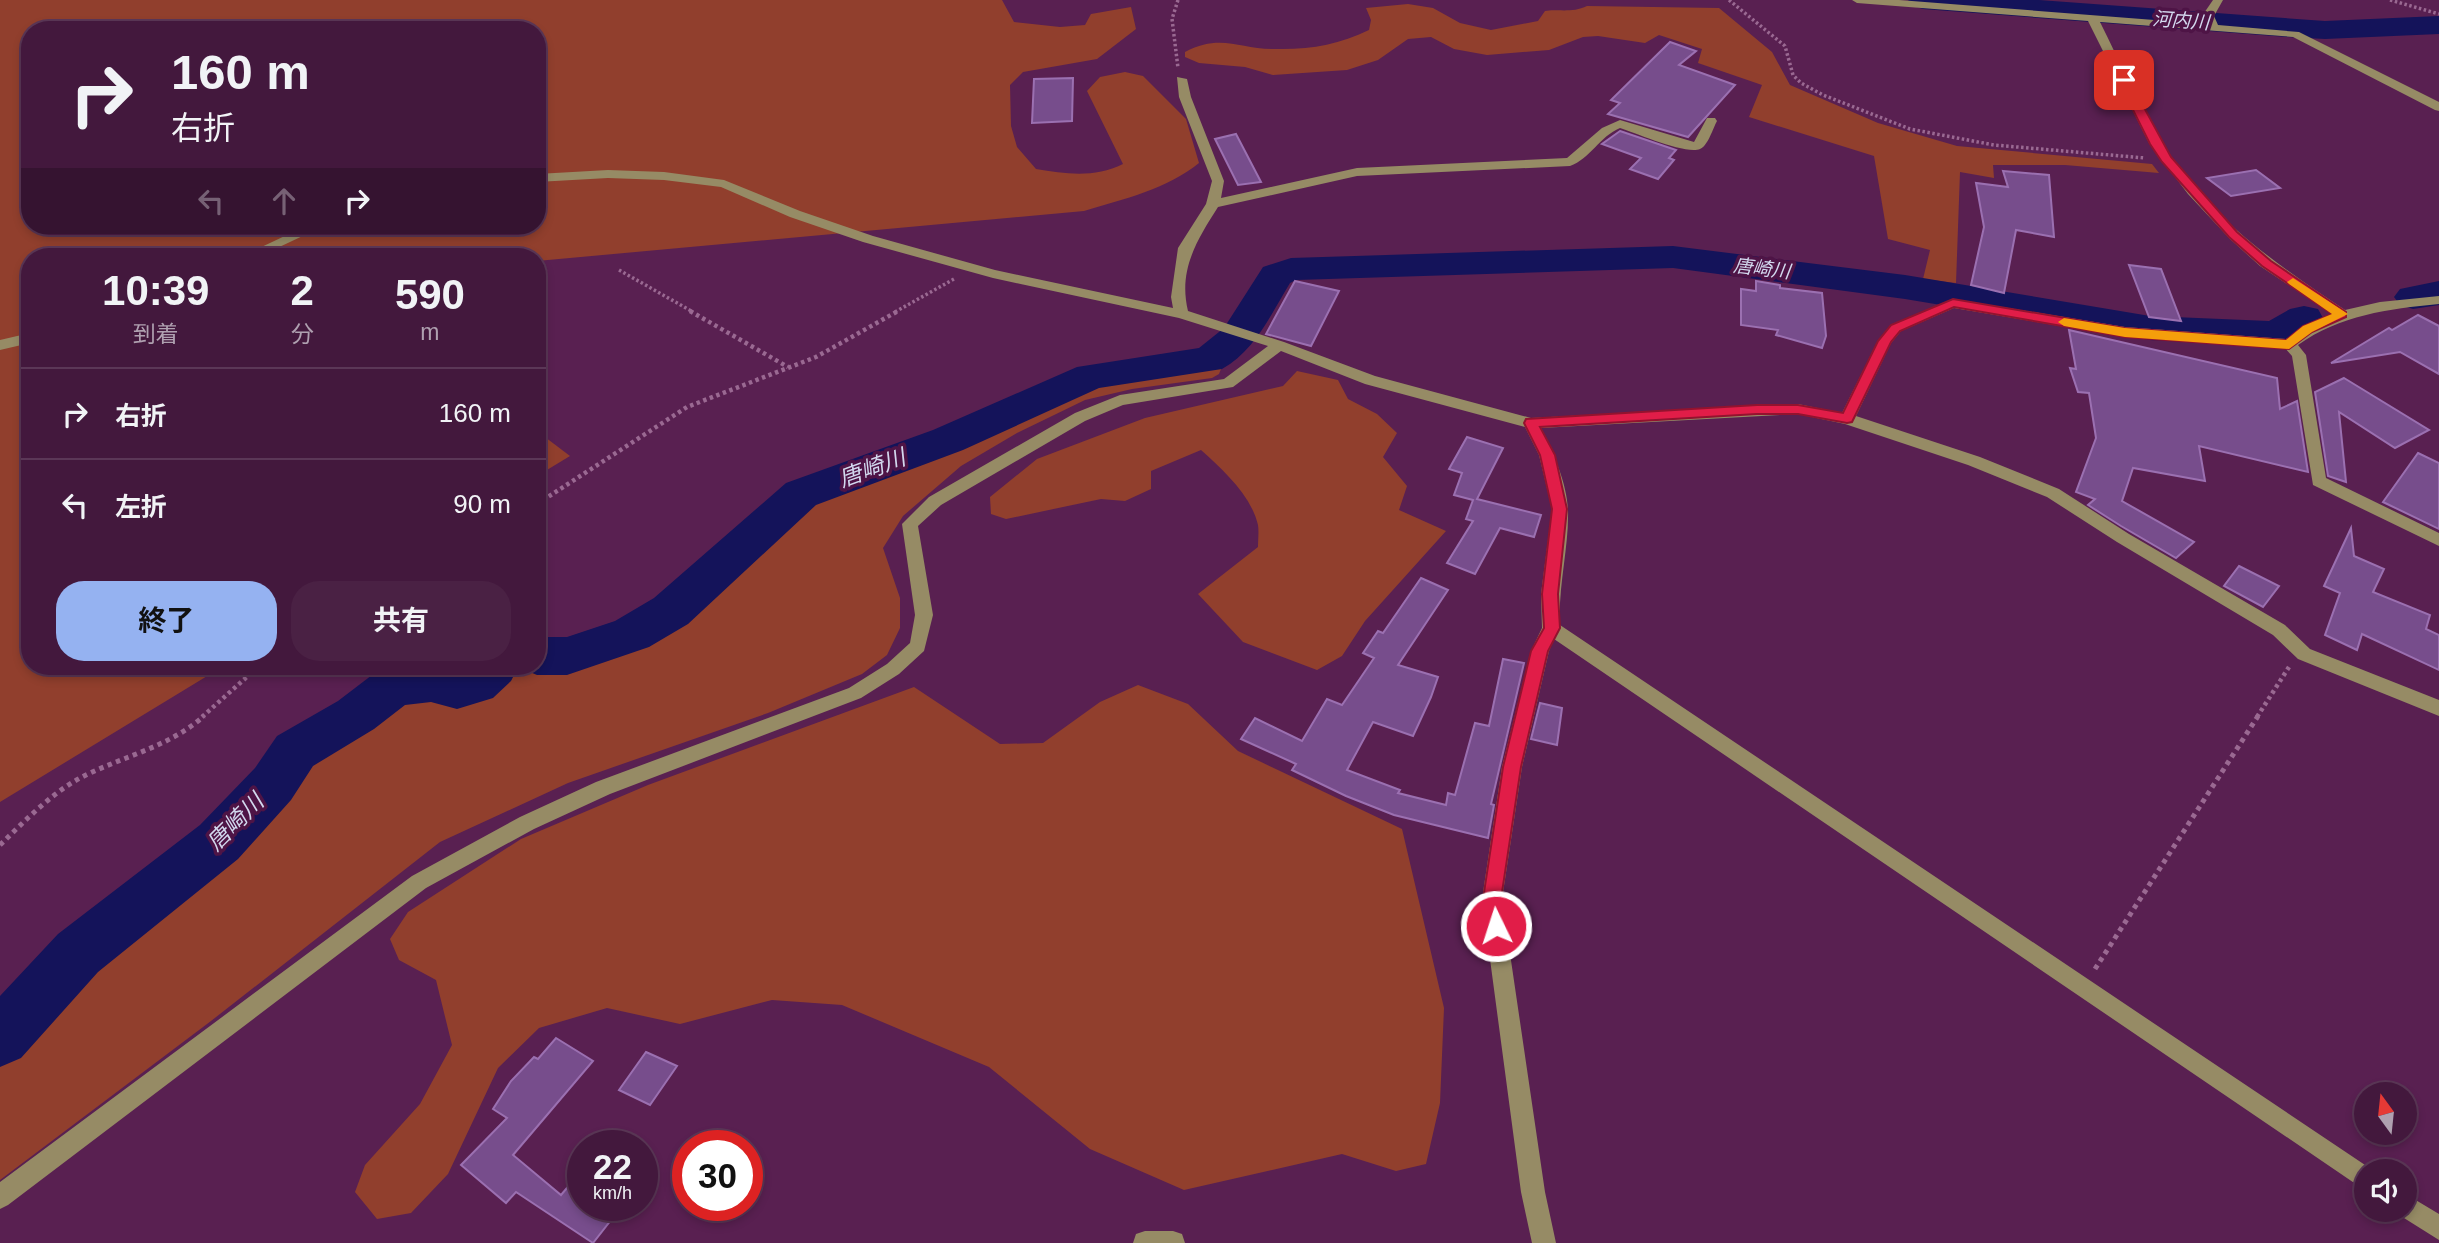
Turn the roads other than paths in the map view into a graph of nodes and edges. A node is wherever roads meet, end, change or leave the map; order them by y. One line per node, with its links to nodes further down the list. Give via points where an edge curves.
1 (1857, 0): 3 (street)
2 (2218, 0): 4 (street)
3 (2092, 18): 4 (street); 14 (street, via 2166,159 2233,235)
4 (2211, 21): 6 (street, via 2295,34)
5 (1181, 79): 9 (street, via 1218,181)
6 (2439, 107)
7 (1710, 121): 9 (street, via 1698,146 1620,124 1610,126 1570,162 1357,172)
8 (546, 177): 13 (street, via 664,176 724,184 868,239 974,268)
9 (1213, 204): 13 (street, via 1185,248 1178,297)
10 (297, 235): 11 (street)
11 (267, 248)
12 (2439, 300): 14 (street)
13 (1182, 314): 18 (street)
14 (2341, 314): 16 (street)
15 (21, 340): 17 (street)
16 (2289, 344): 19 (street, via 2125,332 1953,303 1896,328 1885,341); 21 (street, via 2299,355 2319,481)
17 (0, 345)
18 (1279, 345): 20 (street, via 1370,380); 25 (street, via 1228,383 1120,400 1080,417 935,501 910,524 924,615 918,646 893,669 855,693 603,788 419,882)
19 (1847, 419): 20 (street, via 1798,409); 23 (street, via 2053,493 2279,630 2304,654)
20 (1531, 423): 22 (street, via 1547,455 1560,509 1550,594)
21 (2439, 540)
22 (1552, 628): 24 (street); 30 (street, via 1539,651 1512,767 1492,899)
23 (2439, 708)
24 (2354, 1171)
25 (0, 1196)
26 (2417, 1214): 27 (street)
27 (2439, 1228)
28 (1145, 1243): 29 (street)
29 (1173, 1243)
30 (1544, 1243)

